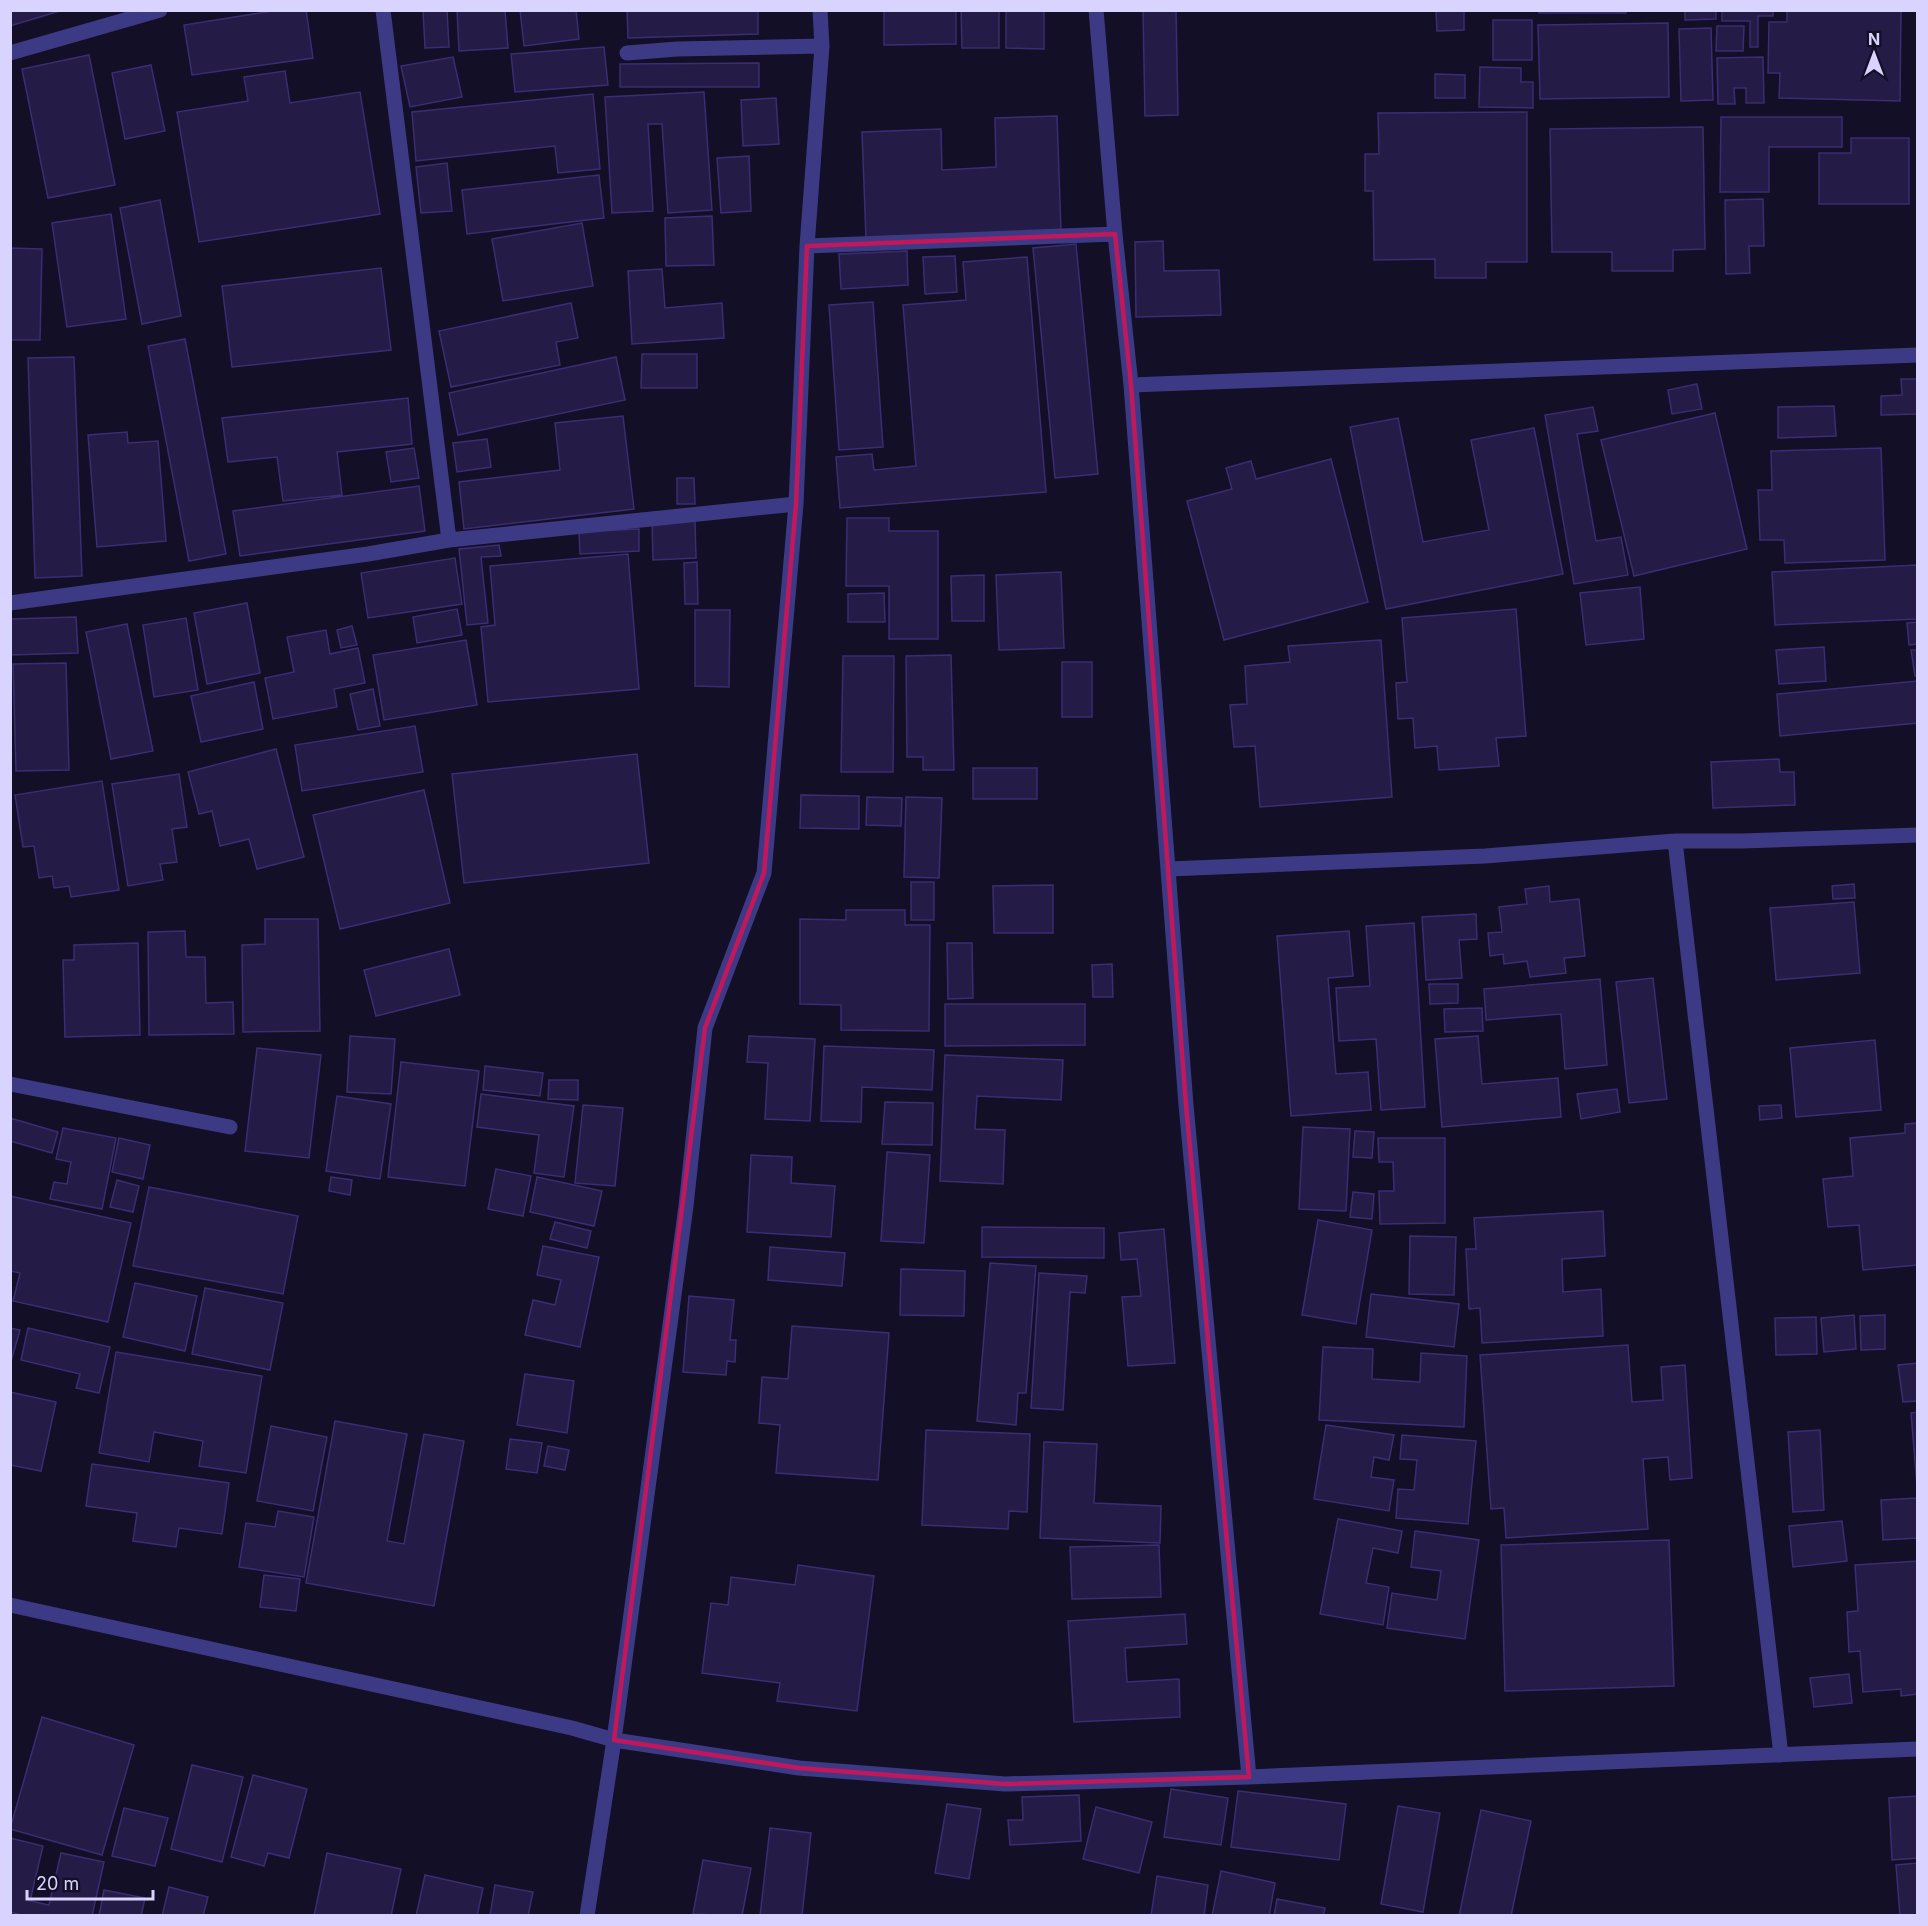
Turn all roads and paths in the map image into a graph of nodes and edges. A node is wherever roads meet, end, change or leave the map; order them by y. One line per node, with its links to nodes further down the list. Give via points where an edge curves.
1 (160, 10): 6 (street)
2 (383, 10): 13 (street)
3 (820, 10): 5 (street)
4 (1096, 10): 8 (street)
5 (822, 46): 7 (street); 9 (street)
6 (10, 53)
7 (627, 53)
8 (1115, 234): 9 (street); 11 (street)
9 (807, 246): 12 (street)
10 (1917, 355): 11 (street)
11 (1131, 385): 17 (street)
12 (796, 504): 13 (street); 21 (street, via 764,873 705,1028 684,1218)
13 (449, 540): 14 (street)
14 (10, 603)
15 (1917, 835): 16 (street)
16 (1675, 841): 17 (street, via 1485,856); 23 (street)
17 (1169, 869): 24 (street, via 1186,1106)
18 (10, 1084): 19 (street)
19 (230, 1127)
20 (10, 1605): 21 (street)
21 (614, 1740): 24 (street, via 799,1768 1005,1784); 25 (street)
22 (1917, 1749): 23 (street)
23 (1781, 1755): 24 (street)
24 (1249, 1777)
25 (587, 1916)

